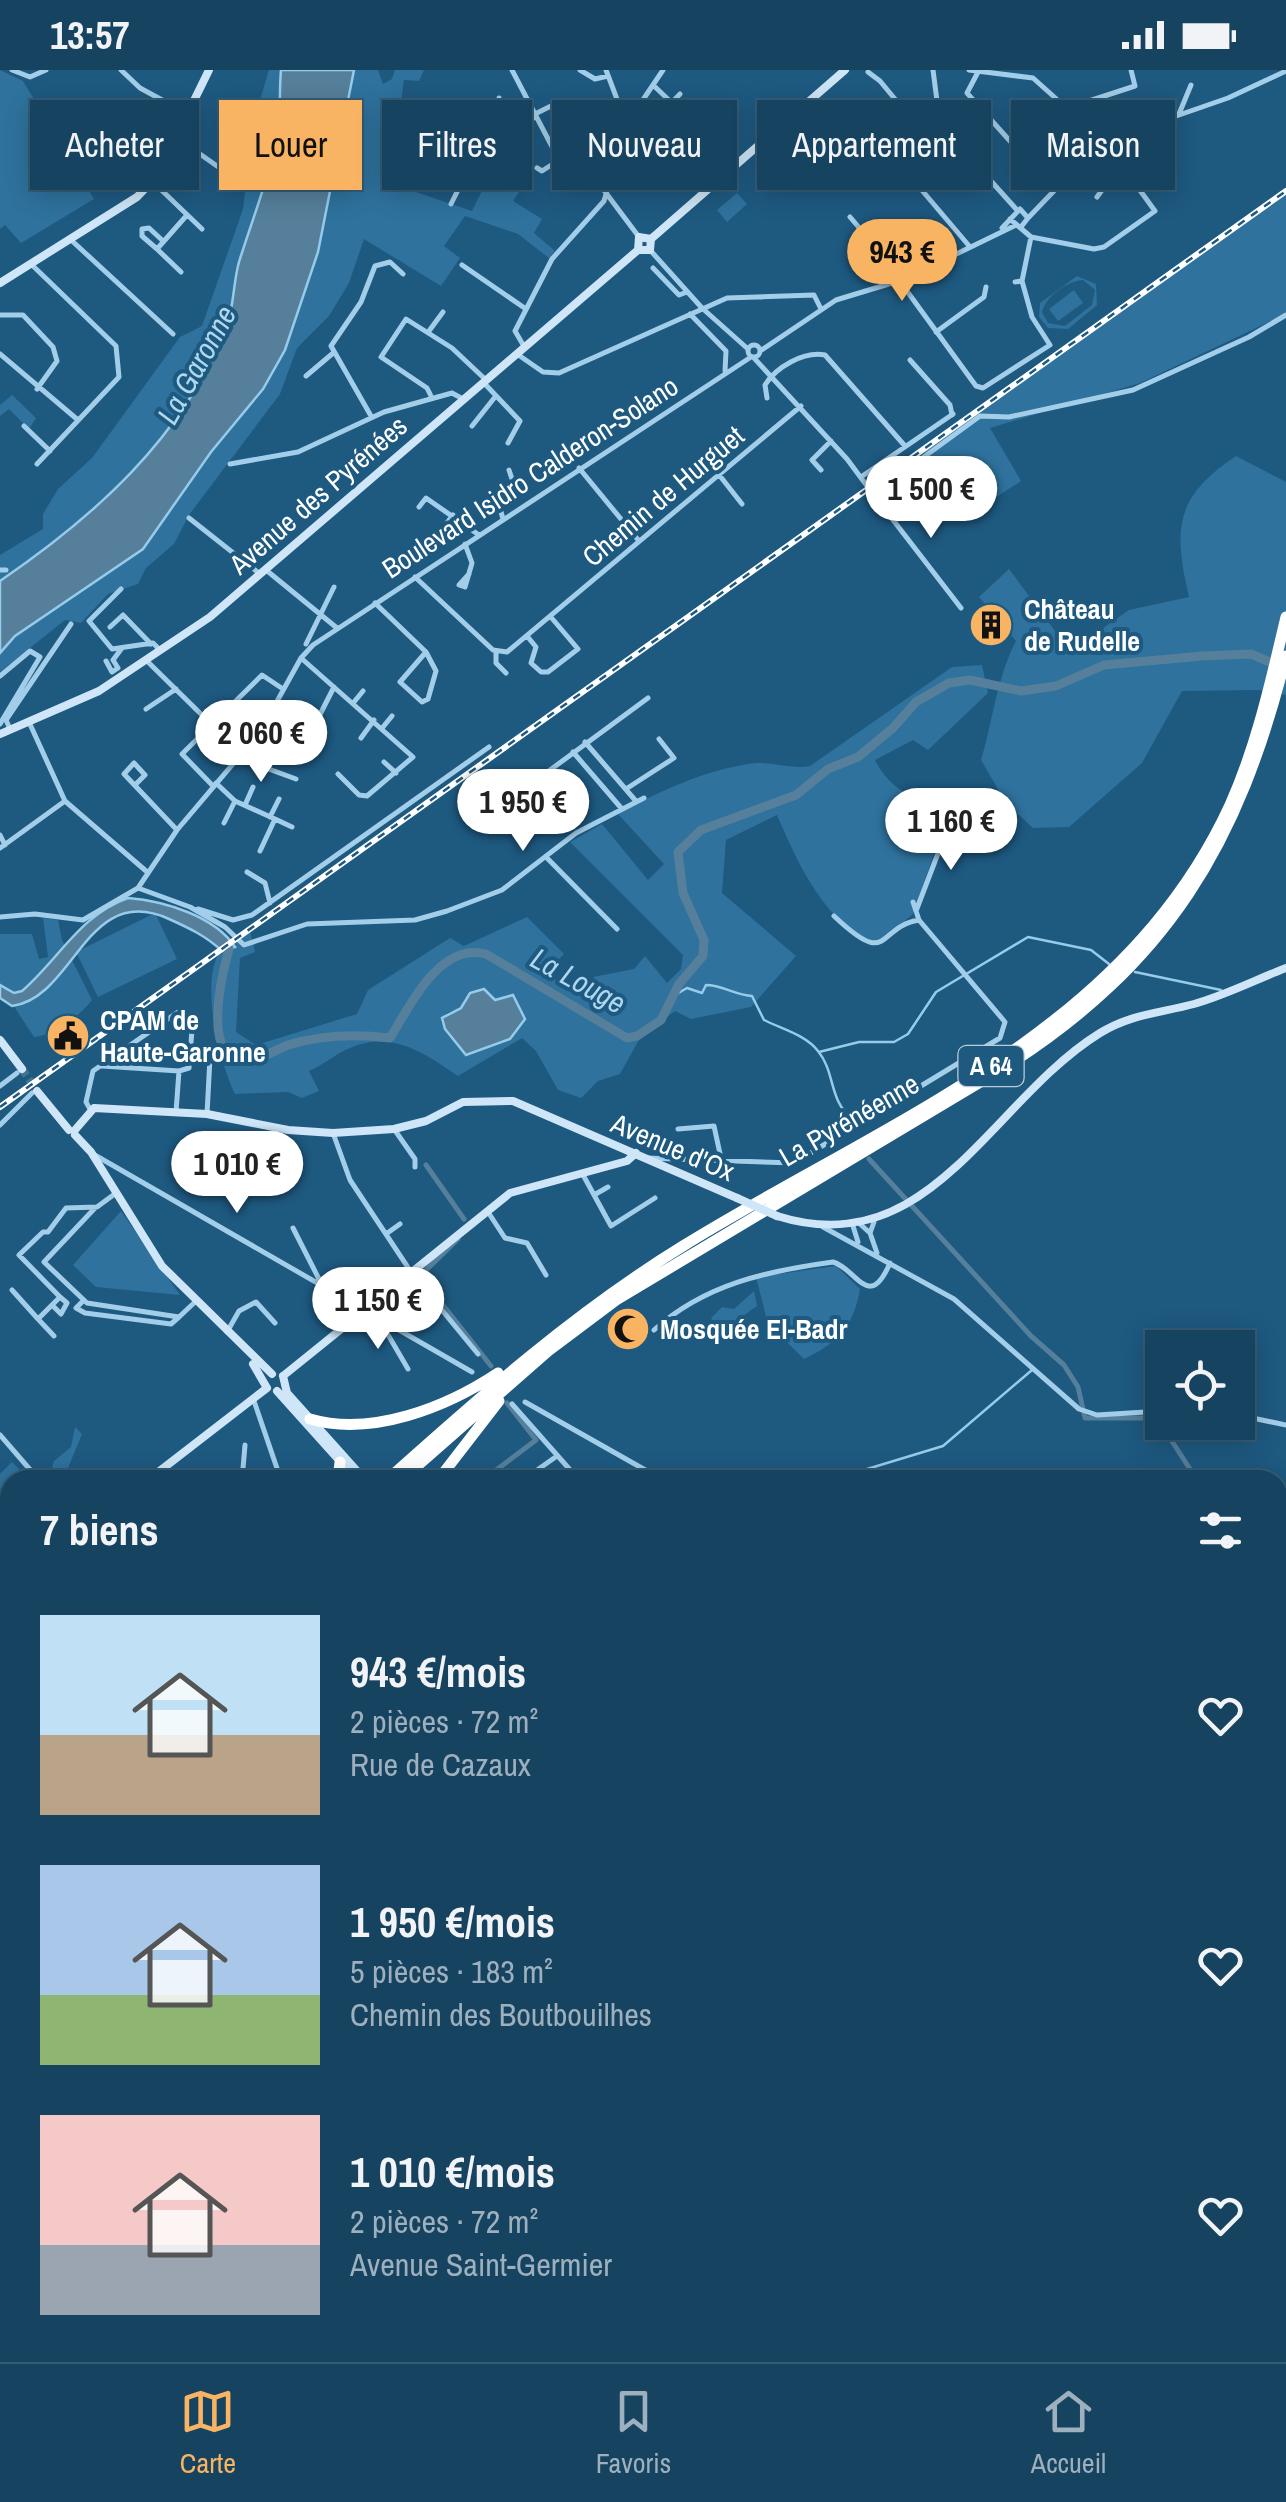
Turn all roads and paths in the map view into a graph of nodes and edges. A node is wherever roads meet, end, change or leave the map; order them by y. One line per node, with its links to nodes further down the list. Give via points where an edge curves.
1 (12, 70): 2 (street, via 30,76)
2 (46, 70)
3 (120, 70): 20 (street)
4 (209, 70): 21 (street)
5 (512, 70): 32 (street)
6 (580, 70): 15 (street, via 595,79)
7 (663, 70): 18 (street)
8 (845, 70): 59 (street)
9 (933, 70): 27 (street)
10 (969, 70): 14 (street)
11 (1131, 70): 29 (street, via 1135,86)
12 (1286, 71): 31 (street)
13 (868, 72): 26 (street)
14 (978, 72): 16 (street); 35 (street, via 967,93)
15 (607, 73): 22 (street)
16 (1034, 74): 28 (street)
17 (1190, 85): 31 (street)
18 (652, 86): 23 (street); 24 (street)
19 (680, 94): 25 (street)
20 (162, 100)
21 (195, 100)
22 (617, 100)
23 (642, 100)
24 (668, 100)
25 (675, 100)
26 (894, 100)
27 (936, 100)
28 (1061, 100)
29 (1092, 100)
30 (552, 106): 32 (street)
31 (1179, 114): 33 (street)
32 (536, 115): 34 (street); 36 (street)
33 (1175, 115)
34 (532, 117)
35 (1011, 143)
36 (552, 146)
37 (552, 165): 38 (street)
38 (537, 168)
39 (991, 183): 54 (street)
40 (144, 190): 58 (street)
41 (161, 190): 52 (street)
42 (457, 190): 51 (street)
43 (601, 190): 49 (street)
44 (608, 190): 49 (street)
45 (922, 190): 61 (street)
46 (1057, 190): 54 (street)
47 (1103, 190): 50 (street)
48 (1139, 190): 56 (street, via 1155,211 1104,247)
49 (607, 194): 57 (street); 76 (street, via 552,260)
50 (1098, 197)
51 (451, 204)
52 (186, 215): 55 (street); 60 (street)
53 (850, 217): 71 (street)
54 (1019, 218): 56 (street); 61 (street)
55 (202, 228)
56 (1030, 235): 82 (street, via 1019,282 1048,347 983,388)
57 (639, 237): 59 (street); 63 (street)
58 (70, 239): 65 (street); 83 (street)
59 (651, 239): 64 (street)
60 (164, 241): 62 (street); 62 (street, via 142,229)
61 (970, 247): 71 (street)
62 (156, 249): 68 (street)
63 (638, 250): 64 (street); 84 (street, Avenue des Pyrénées)
64 (650, 250): 73 (street)
65 (30, 263): 70 (street); 100 (street, via 116,346 119,377)
66 (462, 264): 76 (street)
67 (653, 268): 73 (street, via 679,295)
68 (181, 272)
69 (402, 274): 87 (street, via 390,262 376,266)
70 (0, 281)
71 (906, 283): 75 (street, Boulevard Isidro Calderon-Solano, via 850,294); 82 (street)
72 (986, 287): 82 (street, via 984,296)
73 (687, 292): 74 (street)
74 (702, 308): 75 (street, via 727,298 814,294); 78 (street); 85 (street)
75 (821, 309): 85 (street, Boulevard Isidro Calderon-Solano)
76 (526, 310): 84 (street, via 515,334)
77 (443, 312): 81 (street)
78 (690, 314): 84 (street, via 559,373 543,372); 89 (street, via 726,351)
79 (0, 315): 93 (street, via 23,316 54,346 57,362)
80 (1286, 315): 114 (street, via 1133,390 980,416)
81 (428, 331): 92 (street); 95 (street, via 406,319 380,355)
82 (936, 332)
83 (174, 334)
84 (521, 351): 92 (street, Avenue des Pyrénées)
85 (753, 353): 89 (street, Boulevard Isidro Calderon-Solano); 90 (street)
86 (0, 354): 93 (street)
87 (332, 354): 91 (street); 99 (street)
88 (910, 360): 105 (street, via 952,414)
89 (726, 371): 109 (street, Boulevard Isidro Calderon-Solano)
90 (773, 375): 96 (street); 98 (street); 105 (street, via 807,355 828,357)
91 (306, 376)
92 (485, 381): 94 (street); 97 (street, Avenue des Pyrénées)
93 (36, 389): 100 (street)
94 (496, 396): 102 (street); 104 (street, via 520,422)
95 (432, 398): 97 (street, via 452,393); 99 (street)
96 (767, 398)
97 (463, 399): 124 (street, Avenue des Pyrénées)
98 (800, 406): 103 (street); 112 (street, Chemin de Hurguet)
99 (371, 416): 108 (street, via 298,452)
100 (78, 420): 106 (street)
101 (24, 426): 106 (street)
102 (472, 426)
103 (831, 441): 111 (street, via 812,460); 113 (street)
104 (508, 443)
105 (905, 446): 113 (street)
106 (50, 451): 107 (street)
107 (37, 464)
108 (230, 464)
109 (579, 468): 119 (street, Boulevard Isidro Calderon-Solano); 122 (street)
110 (509, 470): 119 (street, via 513,482)
111 (820, 470)
112 (720, 476): 115 (street); 122 (street, Chemin de Hurguet)
113 (860, 478): 114 (street)
114 (873, 494): 130 (street)
115 (742, 504)
116 (418, 507): 117 (street, via 426,498)
117 (453, 515): 120 (street); 121 (street)
118 (189, 518): 124 (street)
119 (498, 519): 121 (street, Boulevard Isidro Calderon-Solano)
120 (444, 528)
121 (478, 535): 123 (street, Boulevard Isidro Calderon-Solano)
122 (639, 541): 132 (street, Chemin de Hurguet)
123 (465, 544): 125 (street); 126 (street, Boulevard Isidro Calderon-Solano)
124 (263, 572): 131 (street); 142 (street, Avenue des Pyrénées)
125 (469, 574)
126 (415, 577): 129 (street, Boulevard Isidro Calderon-Solano); 144 (street)
127 (334, 587): 131 (street)
128 (122, 590): 140 (street, via 89,621 109,646)
129 (375, 603): 136 (street, Boulevard Isidro Calderon-Solano); 143 (street)
130 (961, 608)
131 (319, 614): 136 (street); 139 (street)
132 (550, 616): 137 (street, Chemin de Hurguet); 137 (street, via 578,649 540,672 531,662 536,646)
133 (1286, 617): 141 (highway, La Pyrénéenne / A 64)
134 (71, 624): 146 (street)
135 (110, 627): 138 (street, via 124,614)
136 (337, 628): 145 (street, Boulevard Isidro Calderon-Solano)
137 (527, 636): 144 (street, Chemin de Hurguet)
138 (151, 644): 140 (street); 142 (street)
139 (306, 644)
140 (122, 648): 150 (street, via 112,660)
141 (1283, 651): 152 (highway, La Pyrénéenne / A 64)
142 (162, 652): 148 (street, Avenue des Pyrénées)
143 (426, 652): 143 (street, via 400,682 422,702 436,671)
144 (498, 652): 149 (street, via 496,662)
145 (301, 658): 153 (street); 155 (street, Boulevard Isidro Calderon-Solano)
146 (43, 659): 151 (street, via 30,652); 161 (street); 166 (street, via 6,720)
147 (106, 661): 150 (street)
148 (148, 662): 150 (street, Avenue des Pyrénées); 154 (street)
149 (506, 673)
150 (117, 674): 163 (street, Avenue des Pyrénées)
151 (0, 676)
152 (1274, 685): 271 (highway, La Pyrénéenne / A 64, via 1252,776 1226,834 1175,916 1112,986 1030,1052 663,1269); 273 (highway, La Pyrénéenne / A 64, via 1243,772 1200,861 1149,935 1106,980 1024,1044 686,1244)
153 (334, 686): 158 (street); 168 (street)
154 (176, 689): 159 (street); 164 (street)
155 (282, 689): 164 (street, via 262,676); 174 (street, Boulevard Isidro Calderon-Solano)
156 (362, 691): 158 (street)
157 (648, 698): 171 (street)
158 (354, 702): 162 (street)
159 (146, 709)
160 (392, 716): 165 (street)
161 (1, 720)
162 (374, 720): 165 (street); 169 (street)
163 (29, 722): 166 (street, Avenue des Pyrénées); 186 (street)
164 (210, 724): 179 (street, via 182,754)
165 (382, 727): 176 (street, via 411,754)
166 (10, 729): 167 (street, Avenue des Pyrénées)
167 (0, 734)
168 (308, 738)
169 (360, 738)
170 (659, 739): 182 (street, via 674,758)
171 (585, 742): 173 (street); 182 (street)
172 (489, 747): 204 (street)
173 (573, 752): 189 (street); 190 (street)
174 (239, 758): 178 (street); 179 (street, Boulevard Isidro Calderon-Solano)
175 (384, 762): 176 (street)
176 (396, 773): 177 (street, via 367,796)
177 (338, 774)
178 (296, 780)
179 (214, 784): 185 (street); 195 (street, Boulevard Isidro Calderon-Solano)
180 (135, 785): 195 (street)
181 (253, 787): 188 (street)
182 (626, 789): 187 (street)
183 (644, 798): 187 (street)
184 (279, 799): 191 (street)
185 (235, 800): 188 (street); 192 (street)
186 (65, 801): 197 (street); 200 (street)
187 (636, 801): 189 (street)
188 (244, 805): 191 (street)
189 (622, 809): 199 (street)
190 (493, 812)
191 (273, 818): 194 (street); 198 (street)
192 (224, 822)
193 (950, 822): 206 (street)
194 (292, 827)
195 (177, 830): 200 (street, Boulevard Isidro Calderon-Solano)
196 (0, 836): 197 (street)
197 (2, 846)
198 (260, 852)
199 (546, 857): 205 (street, via 502,890 447,911 414,920 307,924 246,944); 210 (street)
200 (146, 871): 202 (street, Boulevard Isidro Calderon-Solano)
201 (248, 872): 204 (street, via 265,883)
202 (138, 888): 205 (street); 207 (street, via 84,920)
203 (913, 902): 206 (street)
204 (270, 903): 205 (street, via 236,920)
205 (190, 906)
206 (916, 910): 209 (street)
207 (0, 916)
208 (834, 916): 209 (street, via 865,942 883,942)
209 (919, 920): 234 (street, via 1005,1022 998,1040 799,1162)
210 (618, 929)
211 (1286, 968): 243 (street, Avenue d'Ox, via 1221,995 1134,1015 1086,1042 911,1203)
212 (0, 1040): 217 (street)
213 (121, 1051): 214 (street, via 178,1012 186,1014 192,1030); 215 (street); 216 (street)
214 (190, 1057): 218 (street, via 188,1068); 223 (street, via 210,1058)
215 (100, 1066): 216 (street); 221 (street, via 88,1082)
216 (125, 1067): 218 (street)
217 (20, 1071): 219 (street)
218 (179, 1071): 222 (street)
219 (0, 1086)
220 (34, 1092): 224 (street); 228 (street)
221 (90, 1109): 222 (street, Avenue d'Ox); 228 (street)
222 (176, 1112): 223 (street, Avenue d'Ox)
223 (207, 1114): 225 (street, Avenue d'Ox)
224 (0, 1124)
225 (276, 1128): 229 (street, Avenue d'Ox); 231 (street, via 273,1147)
226 (678, 1129): 234 (street, via 714,1126)
227 (394, 1130): 229 (street, Avenue d'Ox); 230 (street, Avenue d'Ox, via 463,1102 513,1101); 235 (street)
228 (73, 1131): 233 (street)
229 (333, 1134): 249 (street, via 350,1180)
230 (636, 1153): 232 (street, Avenue d'Ox); 236 (street, via 627,1162)
231 (281, 1155): 231 (street, via 277,1177 286,1181 294,1168)
232 (646, 1158): 234 (street); 246 (street, Avenue d'Ox, bridge, via 777,1216)
233 (103, 1164): 238 (street); 255 (street)
234 (722, 1164)
235 (415, 1167)
236 (582, 1173): 239 (street); 242 (street, via 510,1193)
237 (608, 1188): 239 (street)
238 (116, 1192): 241 (street); 259 (street, via 162,1266)
239 (594, 1196): 240 (street, via 611,1226)
240 (655, 1198)
241 (95, 1208): 257 (street, via 66,1208 19,1255); 258 (street, via 44,1262)
242 (486, 1209): 253 (street); 254 (street, via 504,1238 526,1243)
243 (874, 1222): 245 (street, Avenue d'Ox); 248 (street)
244 (400, 1224): 249 (street)
245 (857, 1225): 246 (street, Avenue d'Ox); 248 (street); 250 (street)
246 (823, 1227): 250 (street)
247 (293, 1228): 255 (street)
248 (870, 1233): 251 (street)
249 (386, 1234): 253 (street)
250 (859, 1244): 251 (street)
251 (878, 1256): 252 (street)
252 (890, 1263): 268 (street, via 881,1280 867,1286 833,1262 746,1278 707,1293); 282 (street, via 983,1322 1083,1410)
253 (413, 1275): 263 (street); 272 (street)
254 (546, 1275)
255 (322, 1285): 263 (street)
256 (12, 1290): 266 (street)
257 (60, 1297): 260 (street); 261 (street)
258 (83, 1301): 262 (street); 264 (street)
259 (194, 1302): 264 (street); 269 (street)
260 (52, 1305): 261 (street, via 62,1314); 266 (street)
261 (66, 1306): 262 (street)
262 (76, 1308): 264 (street, via 171,1324)
263 (364, 1310): 265 (street); 276 (street)
264 (179, 1316)
265 (378, 1318): 274 (street); 275 (street)
266 (38, 1319): 270 (street)
267 (275, 1323): 269 (street, via 256,1302 239,1311)
268 (654, 1330)
269 (227, 1333): 277 (street)
270 (54, 1336)
271 (548, 1351): 298 (highway, La Pyrénéenne / A 64); 299 (highway, via 486,1415)
272 (478, 1354)
273 (523, 1360): 283 (highway, via 414,1413 334,1424); 297 (highway, La Pyrénéenne / A 64)
274 (408, 1369)
275 (472, 1372)
276 (284, 1376): 277 (street); 278 (street)
277 (268, 1381): 278 (street); 279 (street)
278 (282, 1389): 283 (street); 289 (street)
279 (254, 1401): 291 (street); 293 (street)
280 (525, 1402): 302 (street)
281 (512, 1404): 288 (street)
282 (1145, 1411)
283 (310, 1419): 296 (street)
284 (1255, 1419): 285 (street)
285 (1286, 1425)
286 (0, 1435): 290 (street)
287 (244, 1445): 292 (street)
288 (557, 1456): 300 (street); 301 (street)
289 (340, 1462): 294 (highway); 295 (street)
290 (30, 1470)
291 (161, 1470)
292 (243, 1470)
293 (278, 1470)
294 (339, 1470)
295 (348, 1470)
296 (351, 1470)
297 (399, 1470)
298 (412, 1470)
299 (445, 1470)
300 (537, 1470)
301 (570, 1470)
302 (645, 1470)

